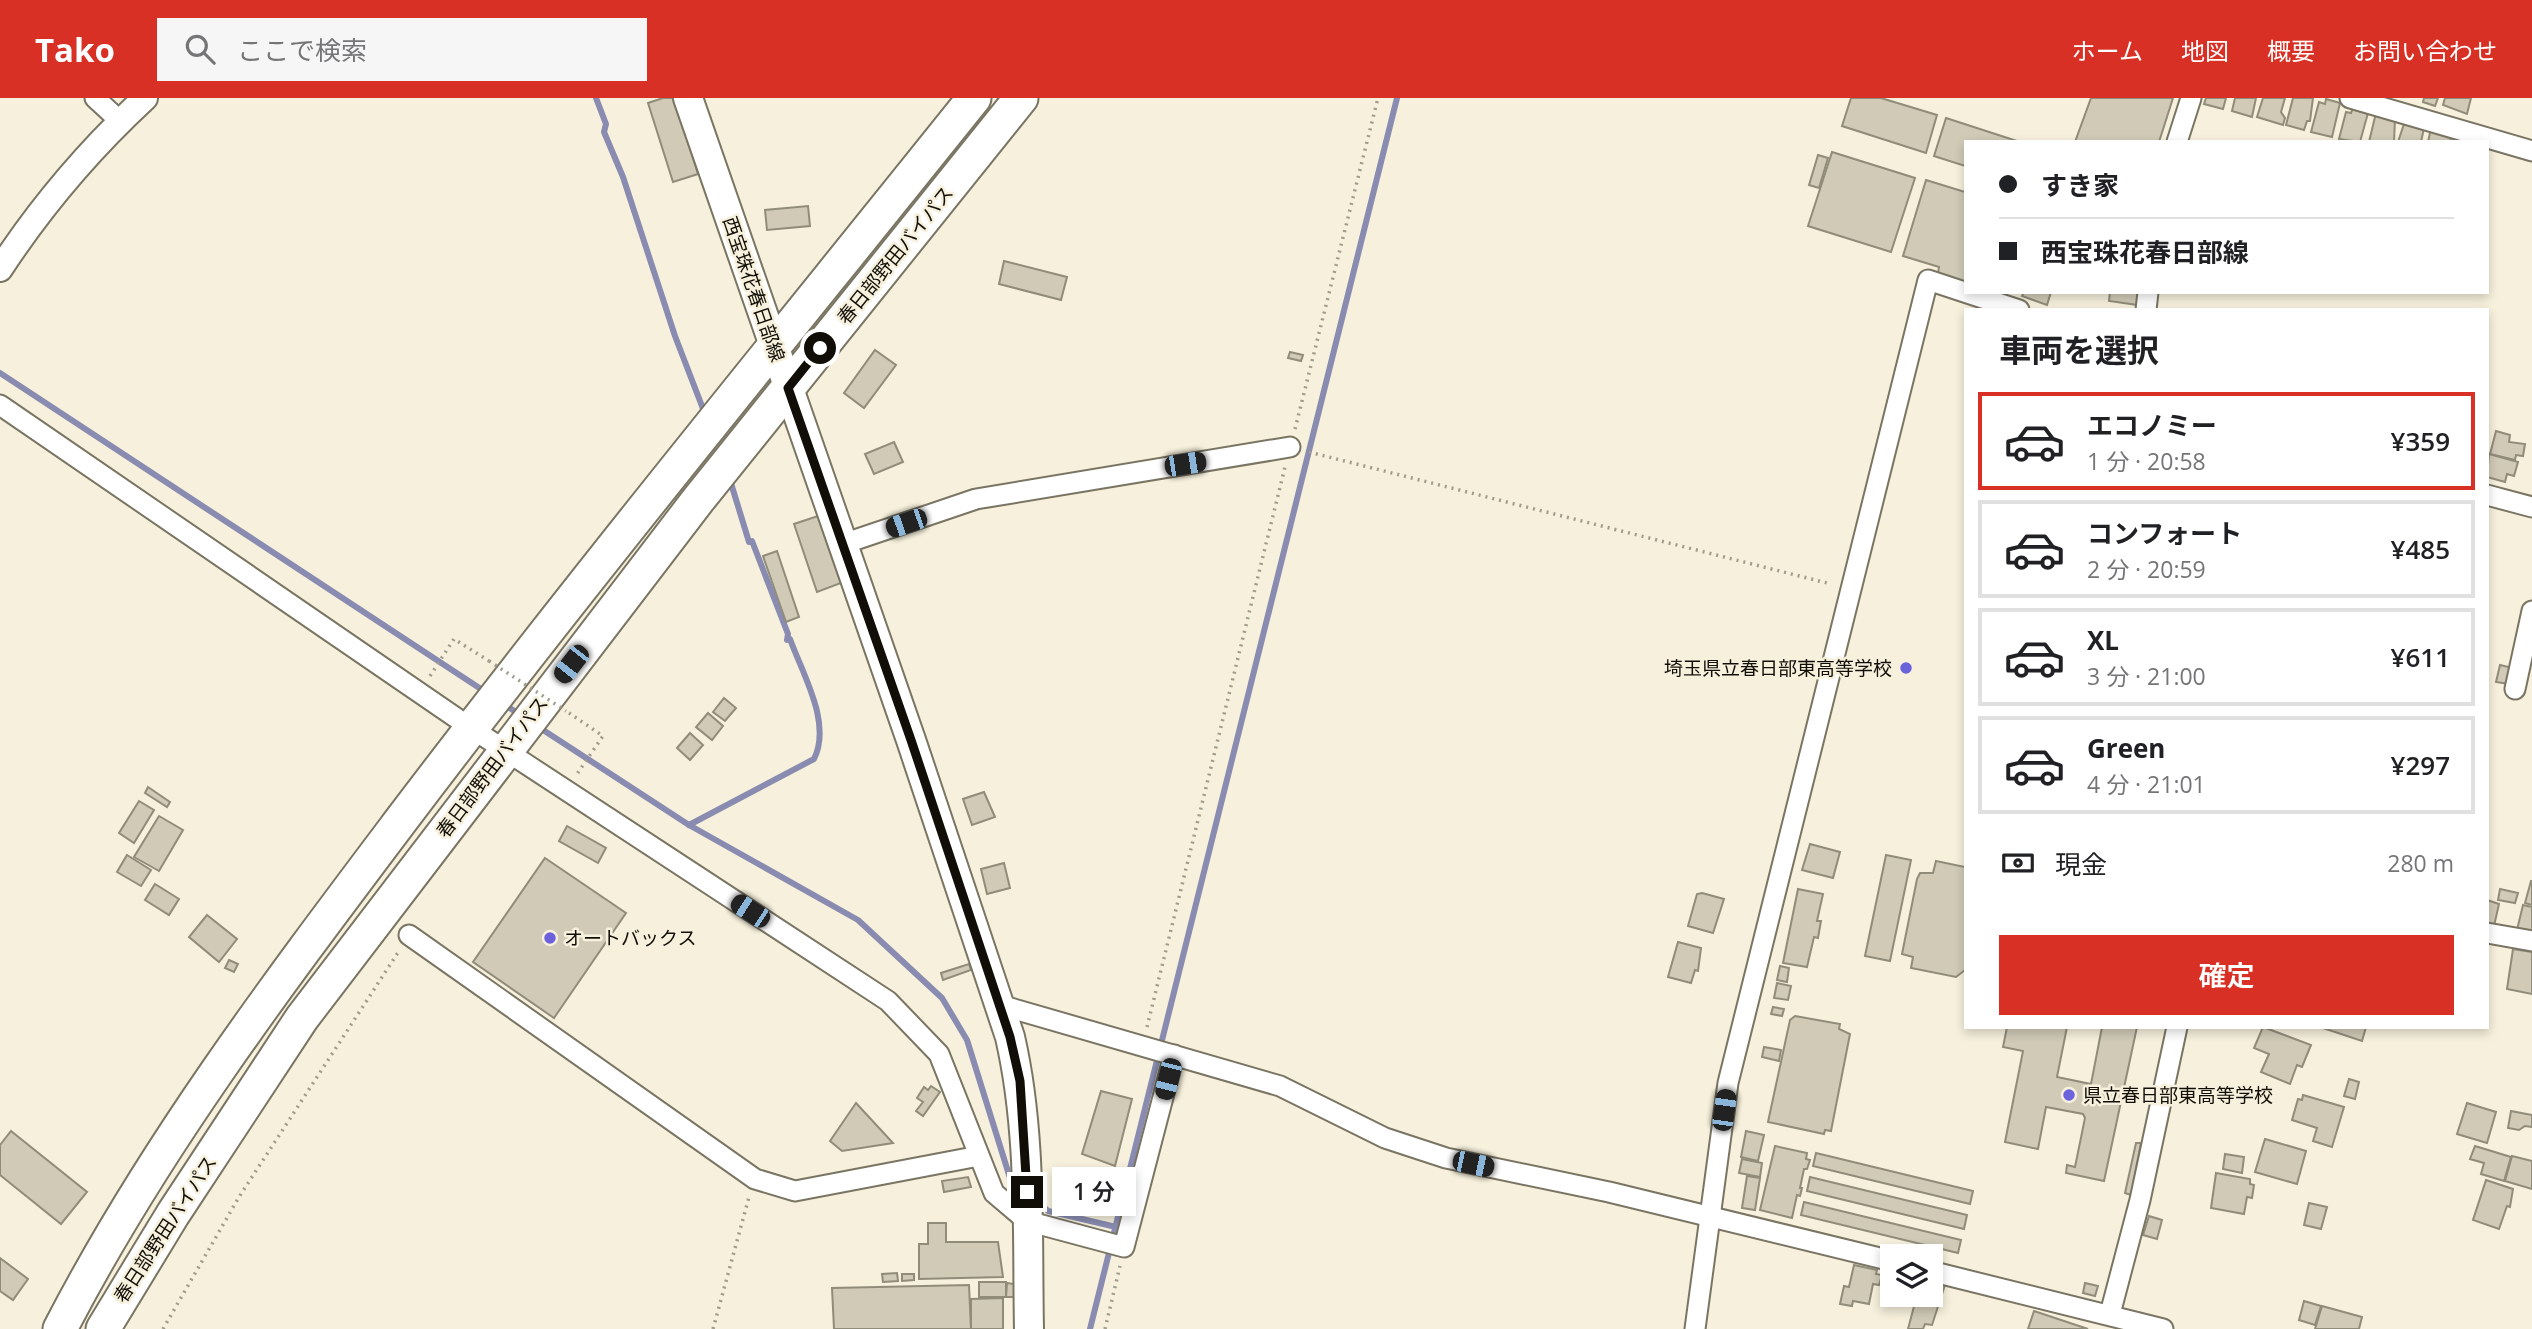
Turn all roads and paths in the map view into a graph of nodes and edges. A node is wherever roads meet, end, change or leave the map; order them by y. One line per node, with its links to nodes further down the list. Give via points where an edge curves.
1 (95, 98): 9 (street)
2 (145, 98): 9 (street)
3 (688, 98): 16 (main road, 西宝珠花春日部線)
4 (974, 98): 16 (highway, 春日部野田バイパス)
5 (1021, 98): 17 (highway, 春日部野田バイパス)
6 (1378, 98): 19 (path)
7 (2191, 98): 10 (street)
8 (2350, 98): 11 (street)
9 (120, 121): 12 (street)
10 (2178, 140)
11 (2532, 150)
12 (0, 269)
13 (1964, 292): 23 (street, via 1928,280)
14 (1970, 294): 15 (street)
15 (2013, 308)
16 (774, 347): 17 (main road, 西宝珠花春日部線); 27 (highway, 春日部野田バイパス)
17 (788, 388): 22 (main road, 西宝珠花春日部線); 28 (highway, 春日部野田バイパス)
18 (0, 405): 26 (street)
19 (1290, 447): 22 (street, via 976,499); 23 (path); 35 (path)
20 (2489, 496): 21 (street)
21 (2532, 507)
22 (843, 544): 33 (main road, 西宝珠花春日部線)
23 (1853, 589): 40 (street, via 1728,1083)
24 (2532, 611): 25 (street)
25 (2515, 689)
26 (419, 692): 27 (street); 29 (path, bridge, via 454,639 566,711 603,736)
27 (471, 728): 28 (street); 45 (highway, 春日部野田バイパス, via 274,990 137,1195)
28 (505, 750): 29 (street); 46 (highway, 春日部野田バイパス, via 302,1018)
29 (566, 790): 37 (street, via 888,1001 939,1054)
30 (2489, 933): 32 (street)
31 (409, 935): 38 (street); 47 (path, via 239,1197)
32 (2532, 941)
33 (1000, 1005): 35 (street); 39 (main road, 西宝珠花春日部線, via 1020,1081)
34 (2177, 1029): 44 (street)
35 (1142, 1046): 36 (street)
36 (1174, 1055): 40 (street, via 1280,1086 1385,1138 1446,1158); 41 (street)
37 (979, 1156): 38 (street, via 795,1191); 39 (street, via 994,1193)
38 (755, 1179): 48 (path)
39 (1027, 1215): 41 (street); 49 (main road, 西宝珠花春日部線)
40 (1709, 1217): 42 (street); 51 (street)
41 (1125, 1247): 50 (path)
42 (1880, 1258)
43 (1943, 1274): 44 (street)
44 (2110, 1314): 52 (street)
45 (60, 1329)
46 (103, 1329)
47 (163, 1329)
48 (713, 1329)
49 (1029, 1329)
50 (1105, 1329)
51 (1695, 1329)
52 (2162, 1329)

